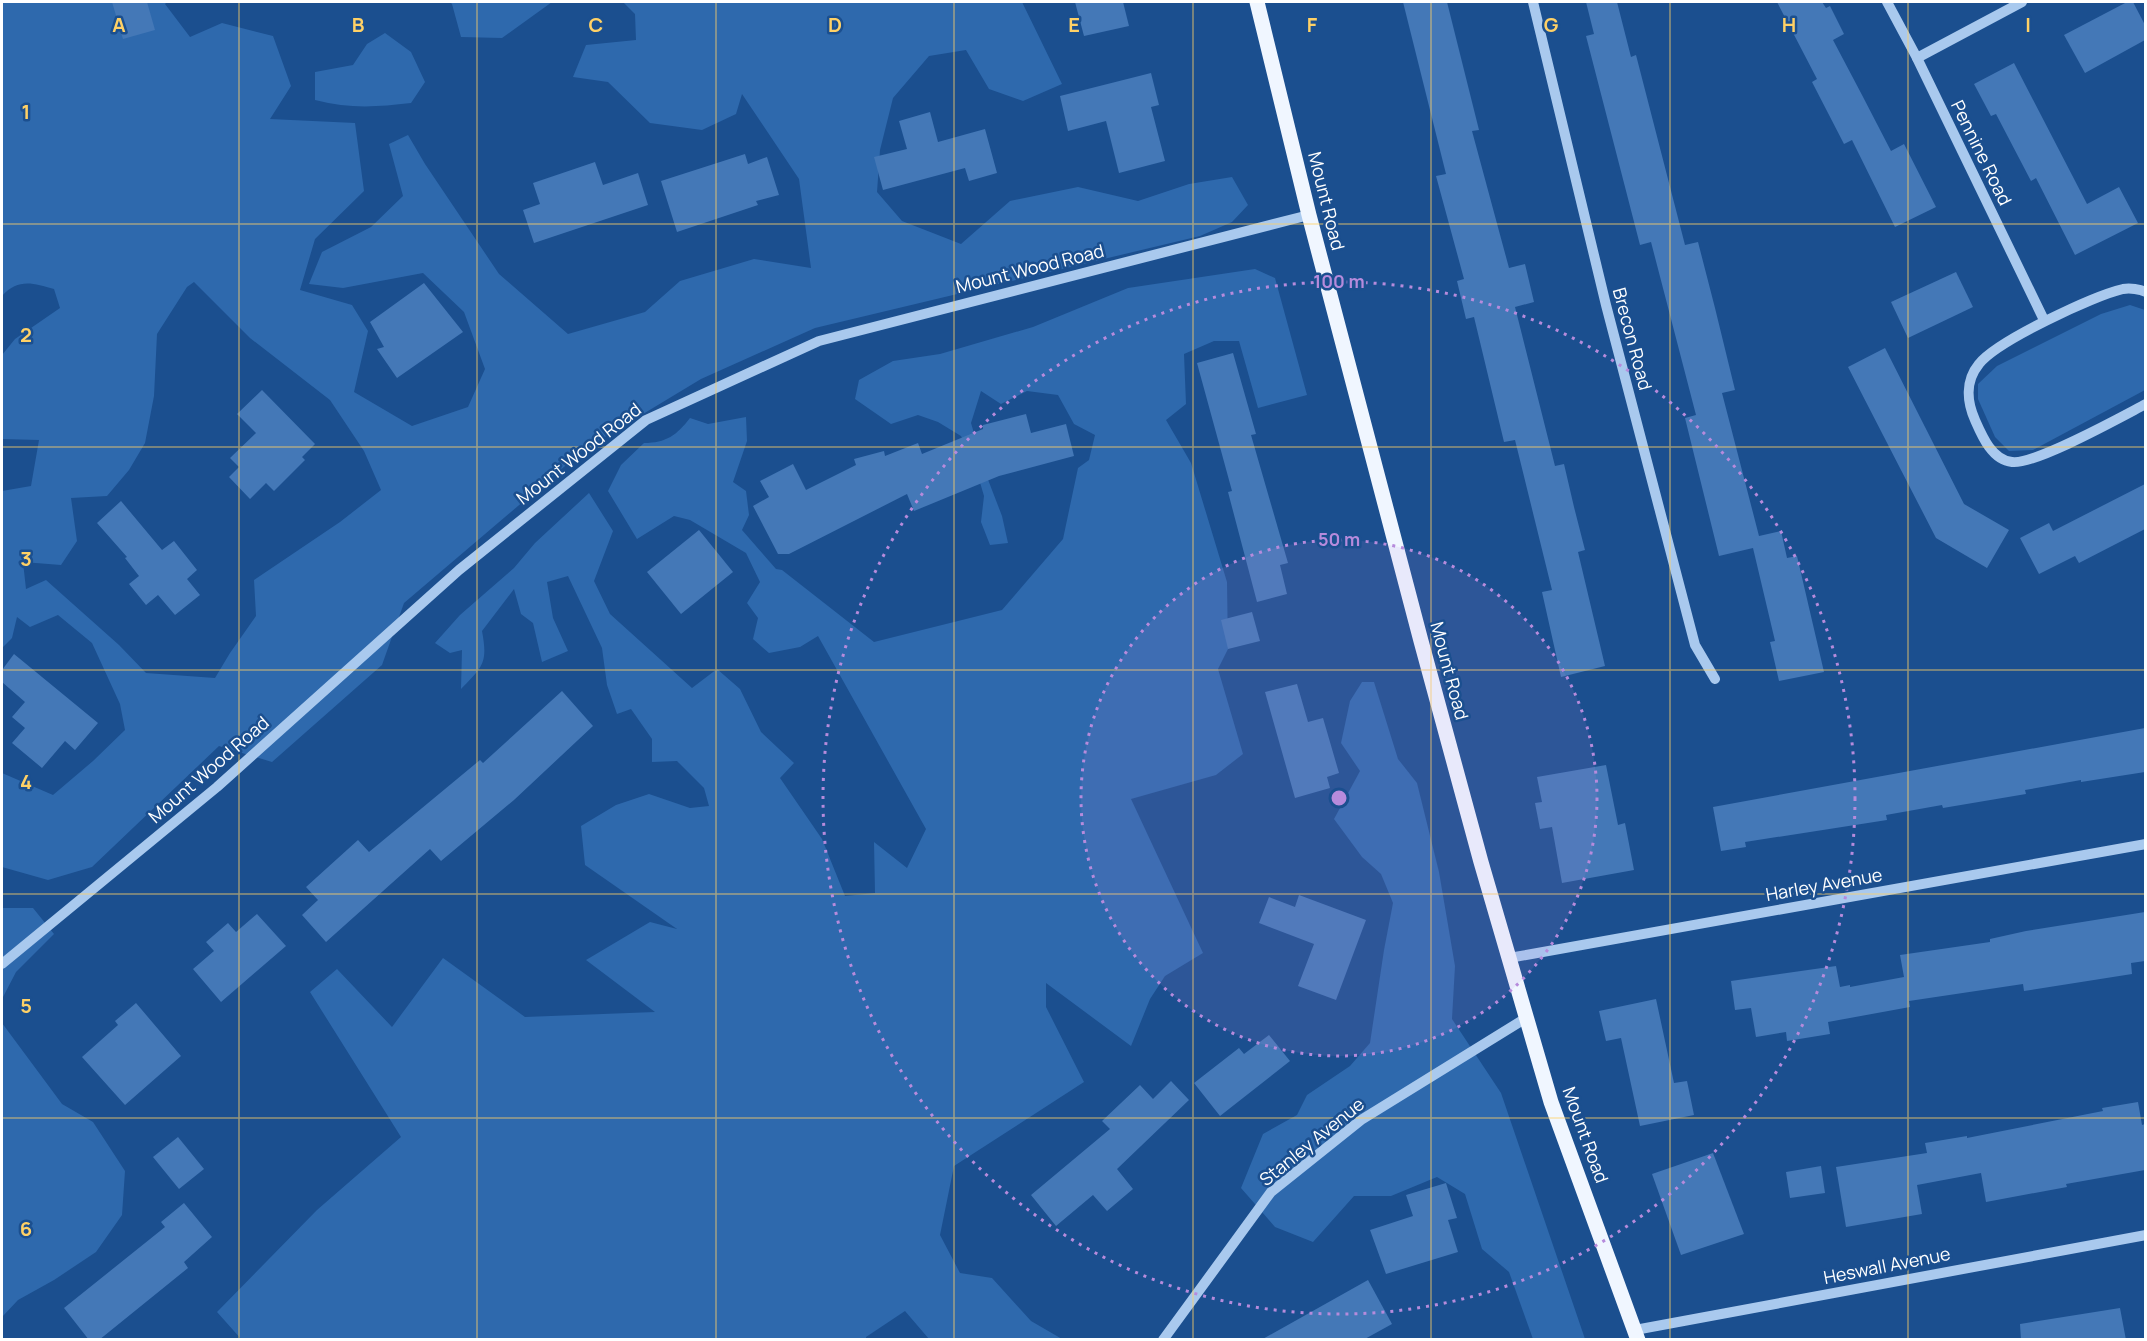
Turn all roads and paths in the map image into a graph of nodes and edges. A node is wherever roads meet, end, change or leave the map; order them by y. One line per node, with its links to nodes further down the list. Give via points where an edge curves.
1 (1257, 2): 6 (main road, Mount Road)
2 (1533, 2): 10 (street, Brecon Road, via 1606,306 1695,645)
3 (1887, 2): 5 (street, Pennine Road)
4 (2022, 2): 5 (street)
5 (1917, 58): 8 (street, Pennine Road)
6 (1309, 215): 12 (main road, Mount Road, via 1420,641); 13 (street, Mount Wood Road, via 819,340 646,420 459,570 217,787)
7 (2145, 292): 8 (street, via 2125,289)
8 (2044, 320): 9 (street, via 1994,351 1971,377 1968,404 1994,454 2012,462 2036,459)
9 (2145, 404)
10 (1715, 678)
11 (2145, 844): 12 (street, Harley Avenue)
12 (1509, 958): 14 (main road, Mount Road)
13 (2, 964)
14 (1526, 1018): 16 (main road, Mount Road, via 1551,1102); 17 (street, Stanley Avenue, via 1361,1120 1271,1192)
15 (2145, 1235): 16 (street, Heswall Avenue)
16 (1637, 1335)
17 (1163, 1340)

